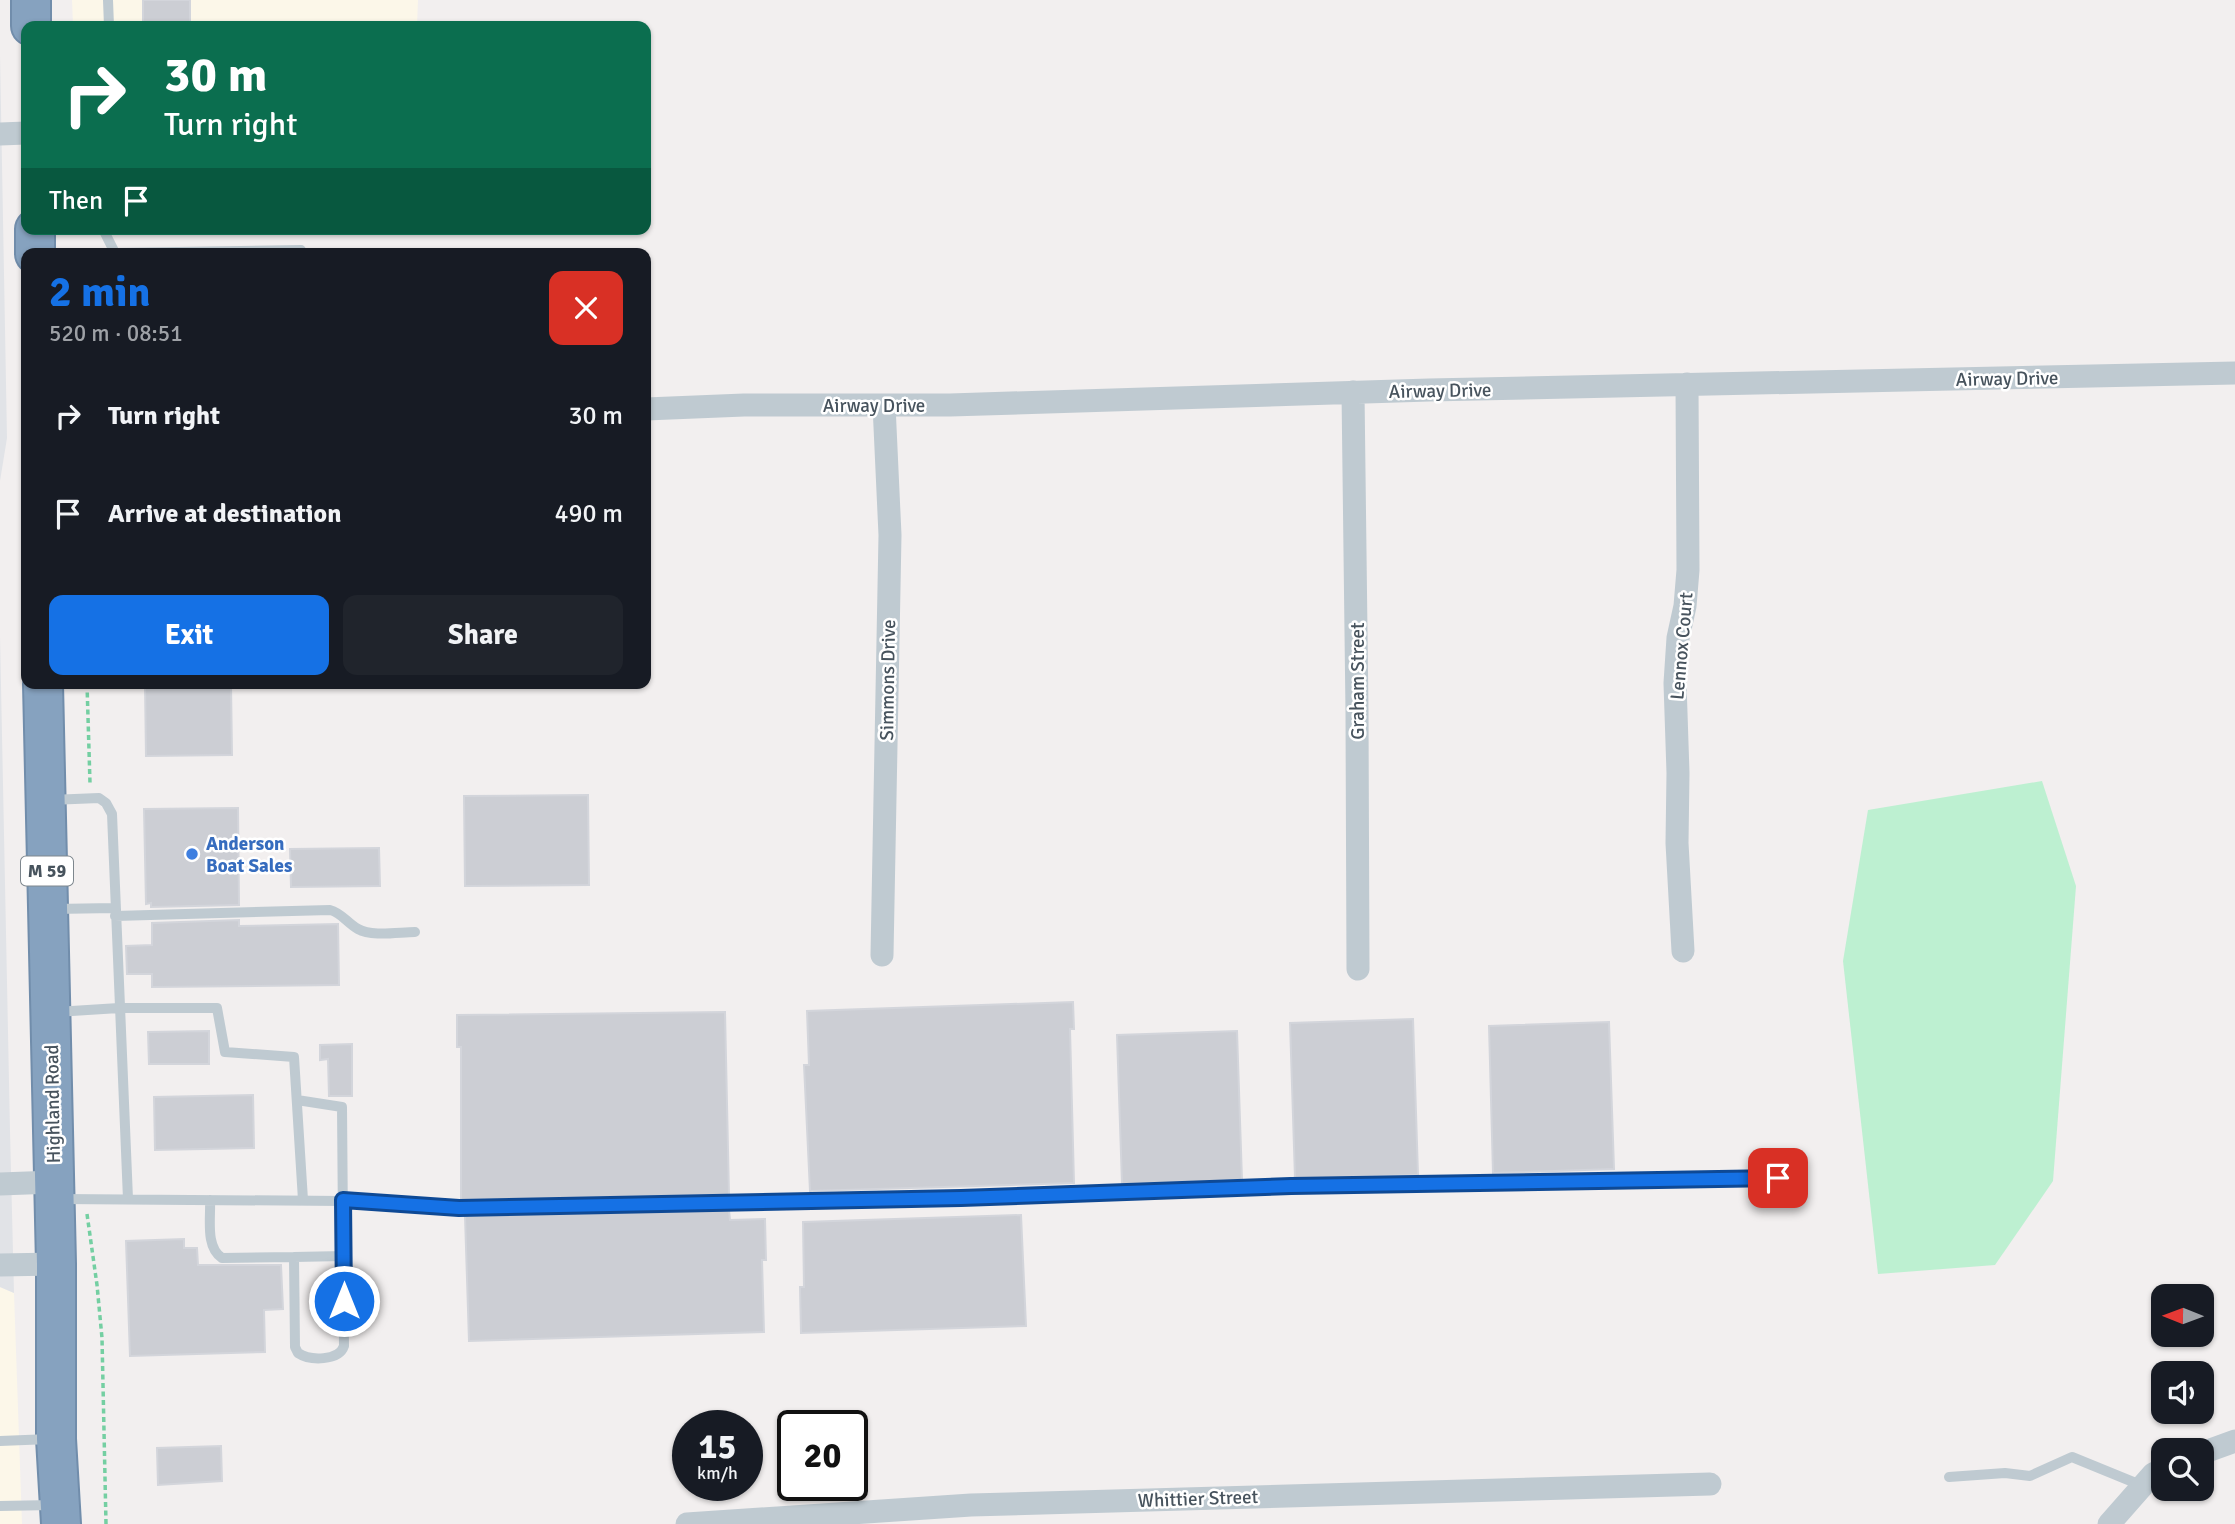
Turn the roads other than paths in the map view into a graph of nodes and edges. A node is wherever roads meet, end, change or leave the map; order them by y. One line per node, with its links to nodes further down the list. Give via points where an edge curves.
1 (31, 0): 3 (highway)
2 (108, 0): 4 (lane)
3 (31, 21)
4 (109, 21)
5 (21, 133): 6 (street)
6 (0, 134)
7 (2235, 373): 8 (street, Airway Drive)
8 (1687, 384): 9 (street, Airway Drive); 17 (street, Lennox Court, via 1688,570 1675,683)
9 (1353, 392): 10 (street, Airway Drive); 19 (street, Graham Street)
10 (884, 405): 11 (street, Airway Drive); 18 (street, Simmons Drive, via 890,535)
11 (651, 409)
12 (44, 689): 13 (highway, Highland Road / M 59)
13 (64, 799): 14 (highway, Highland Road / M 59); 15 (lane, via 99,798 112,814)
14 (48, 909): 15 (lane); 21 (highway, Highland Road / M 59)
15 (115, 912): 16 (lane, via 330,909 366,932); 20 (lane)
16 (415, 932)
17 (1683, 951)
18 (882, 955)
19 (1358, 969)
20 (119, 1008): 21 (lane); 22 (lane, via 217,1007 225,1052 294,1057); 26 (lane)
21 (51, 1012): 25 (highway, Highland Road / M 59)
22 (297, 1100): 28 (lane); 29 (lane, via 342,1107)
23 (1778, 1178): 29 (lane, via 473,1208)
24 (0, 1184): 25 (street)
25 (65, 1194): 26 (lane); 32 (highway, Highland Road / M 59)
26 (128, 1199): 27 (lane)
27 (210, 1200): 28 (lane); 31 (lane, via 214,1253 222,1258)
28 (303, 1200): 29 (lane)
29 (343, 1200): 30 (lane)
30 (344, 1256): 31 (lane); 31 (lane, via 342,1352 305,1357 295,1346)
31 (294, 1257)
32 (56, 1264): 33 (street); 34 (highway, Highland Road / M 59)
33 (0, 1265)
34 (56, 1439): 36 (lane); 43 (highway, Highland Road / M 59)
35 (2235, 1440): 37 (street)
36 (0, 1441)
37 (2214, 1448)
38 (2151, 1476): 41 (street)
39 (1950, 1477): 41 (lane, via 2030,1476 2072,1457)
40 (1710, 1484): 44 (street, Whittier Street, via 971,1505)
41 (2143, 1486): 45 (street)
42 (0, 1506): 43 (lane)
43 (60, 1514)
44 (687, 1524)
45 (2109, 1524)

